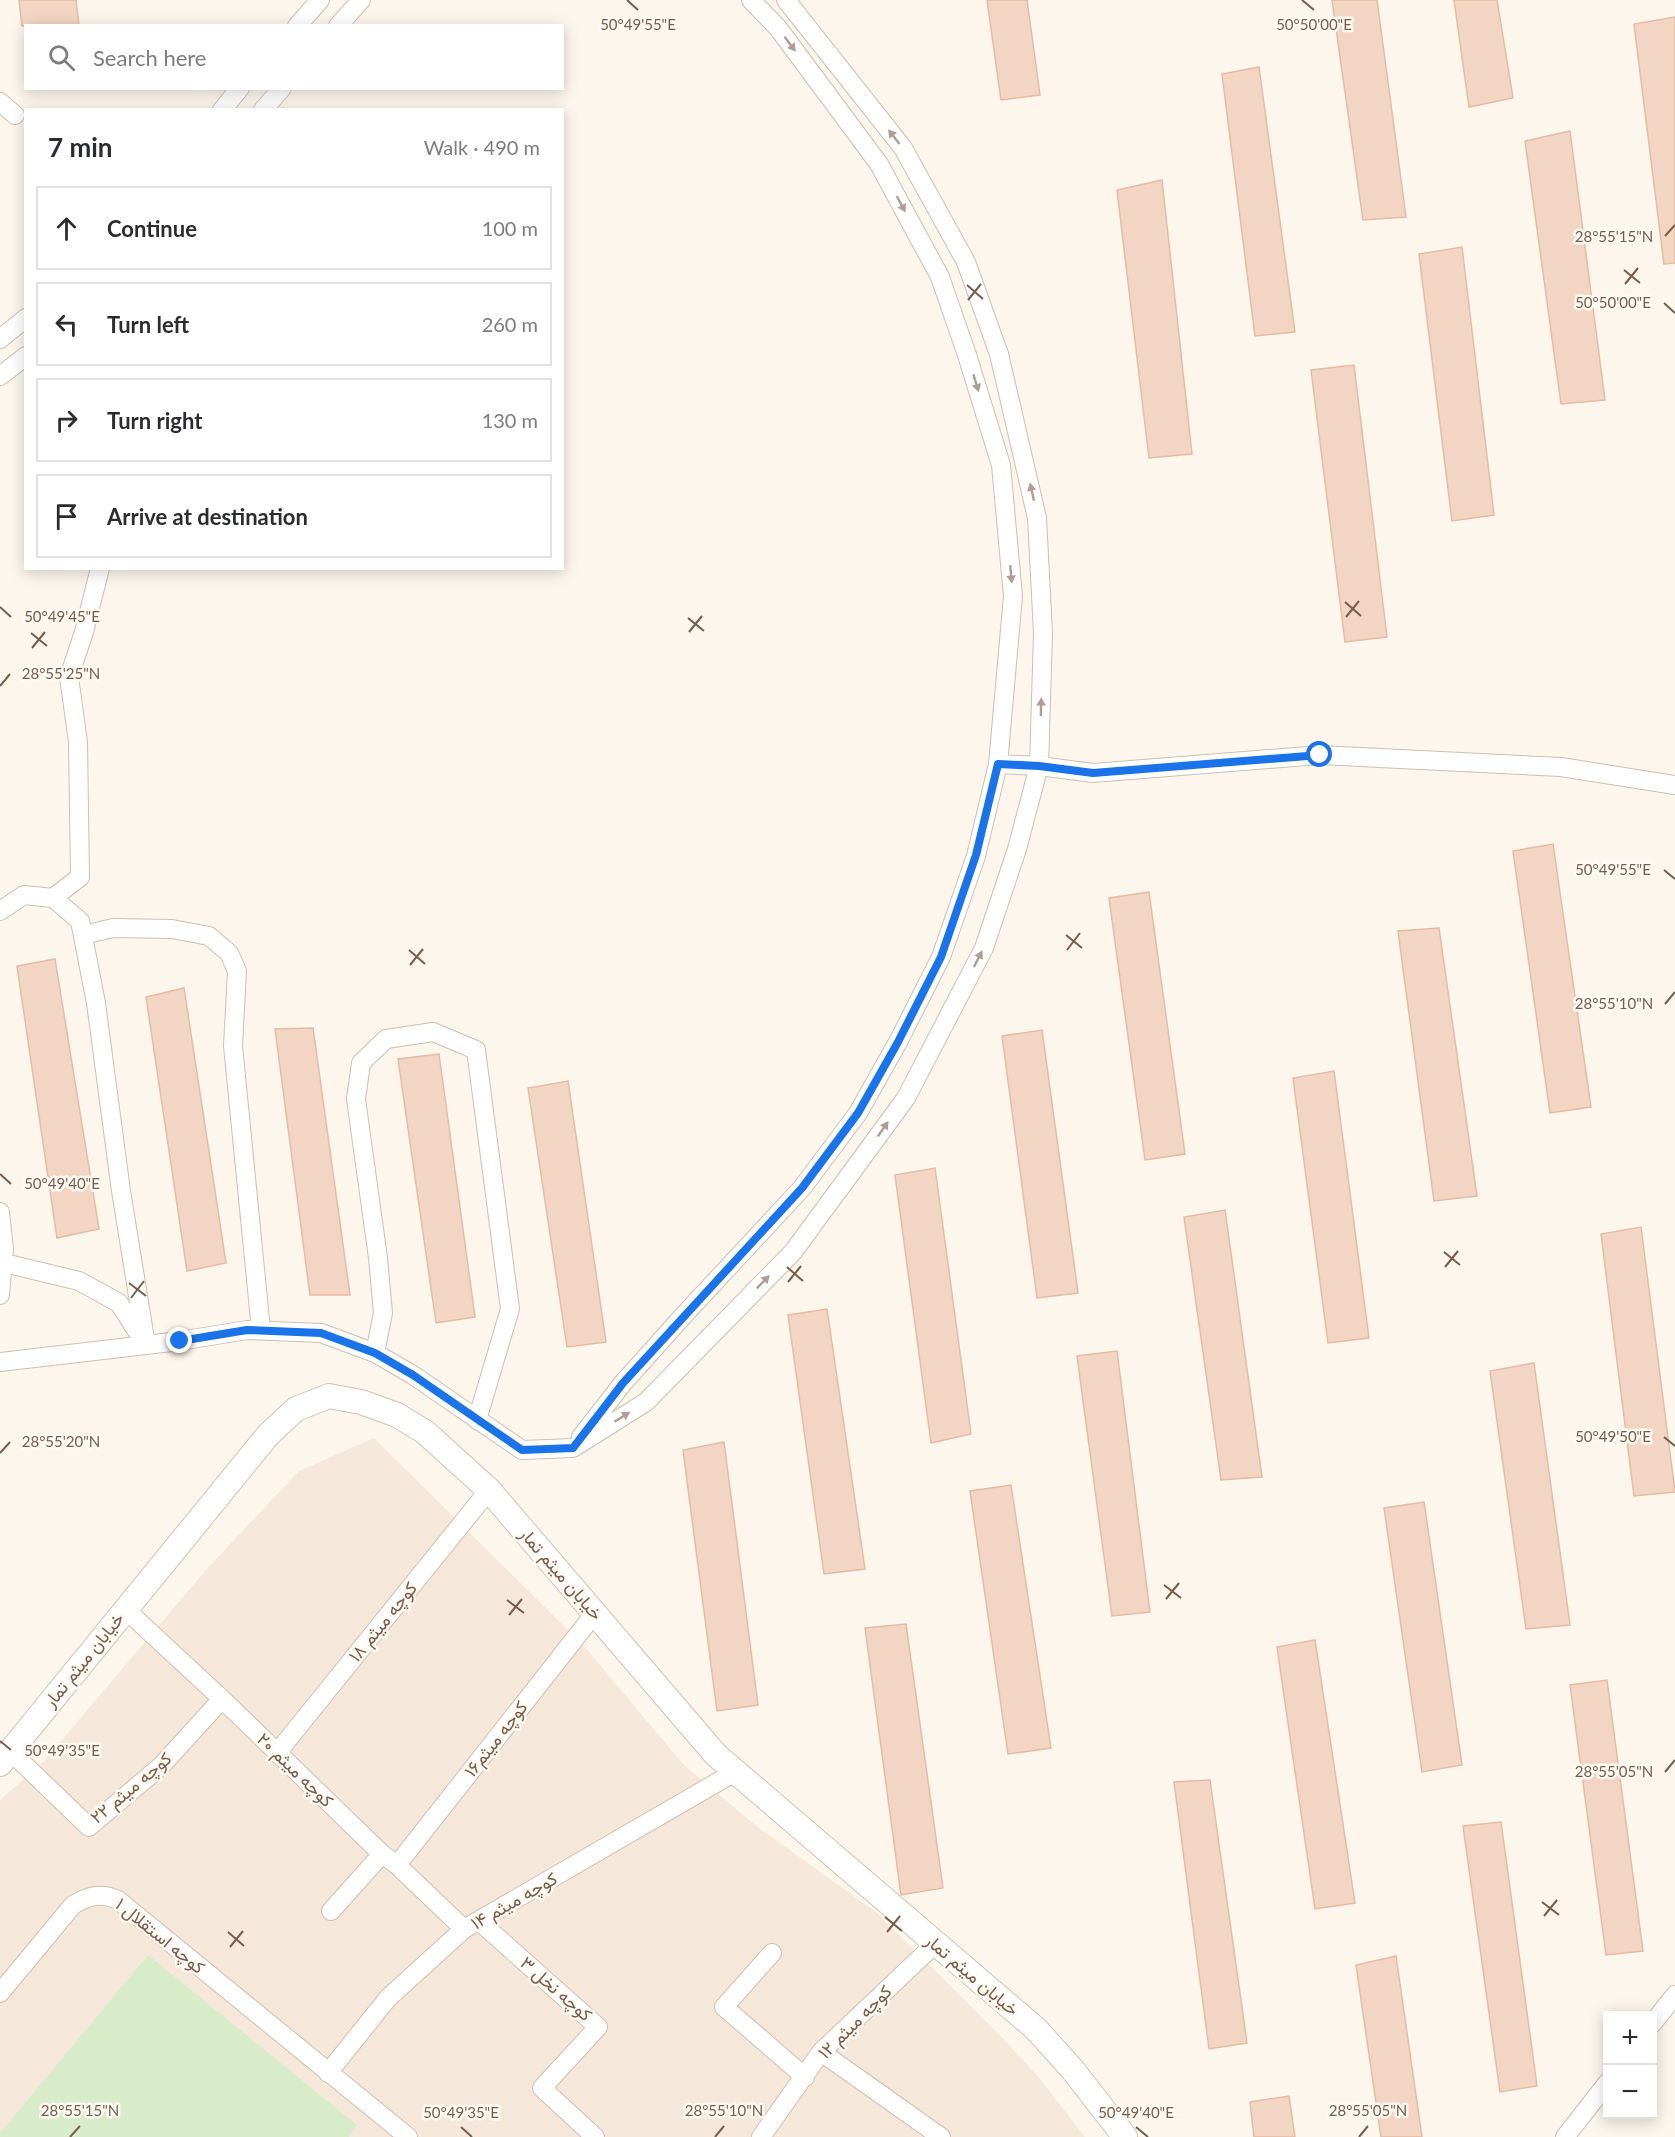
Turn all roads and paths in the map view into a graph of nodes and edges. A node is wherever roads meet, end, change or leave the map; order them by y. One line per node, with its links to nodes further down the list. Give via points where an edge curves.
1 (320, 0): 5 (street)
2 (361, 0): 6 (street)
3 (751, 0): 14 (street, one-way to 14, via 778,28 879,164)
4 (786, 0): 13 (street, one-way to 4, via 903,148)
5 (299, 24)
6 (340, 24)
7 (238, 90): 10 (street)
8 (280, 90): 11 (street)
9 (0, 102): 12 (street)
10 (224, 108)
11 (265, 108)
12 (15, 115)
13 (966, 262): 14 (street); 21 (street, one-way to 13, via 1043,633 1038,518 999,354)
14 (940, 277): 20 (street, one-way to 20, via 1001,465 1013,596)
15 (24, 320): 16 (street)
16 (0, 339)
17 (24, 358): 18 (street)
18 (0, 376)
19 (100, 570): 23 (street, via 69,677 78,742 80,877)
20 (998, 764): 21 (street); 34 (street, via 976,855 941,957 858,1113 802,1188 623,1383)
21 (1039, 766): 22 (street, via 1093,773 1320,755 1561,767); 34 (street, one-way to 21, via 646,1402 793,1252 906,1098 984,948)
22 (1675, 785)
23 (53, 898): 24 (street, via 24,895); 25 (street, via 80,921)
24 (0, 911)
25 (83, 935): 29 (street, via 113,928 172,929 209,936 229,953 237,971 233,1046); 30 (street)
26 (0, 1212): 27 (street)
27 (2, 1263): 28 (street); 30 (street, via 79,1281 119,1303)
28 (0, 1295)
29 (261, 1330): 30 (street); 31 (street, via 321,1333)
30 (146, 1345): 32 (street)
31 (375, 1353): 33 (street); 33 (street, via 383,1313 356,1099 361,1063 386,1039 433,1032 476,1050 510,1309)
32 (0, 1362)
33 (477, 1420): 34 (street, via 522,1450)
34 (573, 1448)
35 (489, 1490): 36 (street, خیابان میثم تمار, via 425,1432 397,1415 329,1396 296,1409 267,1435); 37 (street, خیابان میثم تمار); 39 (street, کوچه میثم ۱۸)
36 (125, 1610): 38 (street, کوچه میثم ۲۰); 40 (street, خیابان میثم تمار)
37 (595, 1614): 41 (street, خیابان میثم تمار); 42 (street, کوچه میثم۱۶)
38 (222, 1698): 39 (street, کوچه میثم ۲۰); 40 (street, کوچه میثم ۲۲, via 162,1765 89,1827)
39 (277, 1753): 42 (street, کوچه میثم ۲۰)
40 (5, 1758)
41 (735, 1772): 44 (street, کوچه میثم ۱۴); 45 (street, خیابان میثم تمار)
42 (390, 1860): 43 (street, کوچه میثم۱۶); 44 (street, کوچه میثم ۲۰)
43 (331, 1911)
44 (472, 1925): 51 (street, کوچه میثم ۱۴, via 388,1998); 55 (street, کوچه نخل ۳, via 598,2026 542,2088)
45 (936, 1943): 50 (street, کوچه میثم ۱۲); 58 (street, خیابان میثم تمار, via 1036,2029)
46 (772, 1953): 52 (street, via 724,2007)
47 (0, 1993): 51 (street, کوچه استقلال ۱, via 73,1905 87,1897 109,1896)
48 (1675, 1995): 49 (street)
49 (1657, 2019)
50 (821, 2052): 52 (street, کوچه میثم ۱۲); 57 (street)
51 (328, 2073): 54 (street)
52 (805, 2077): 56 (street, کوچه میثم ۱۲)
53 (1603, 2088): 59 (street)
54 (408, 2137)
55 (594, 2137)
56 (762, 2137)
57 (941, 2137)
58 (1125, 2137)
59 (1565, 2137)

